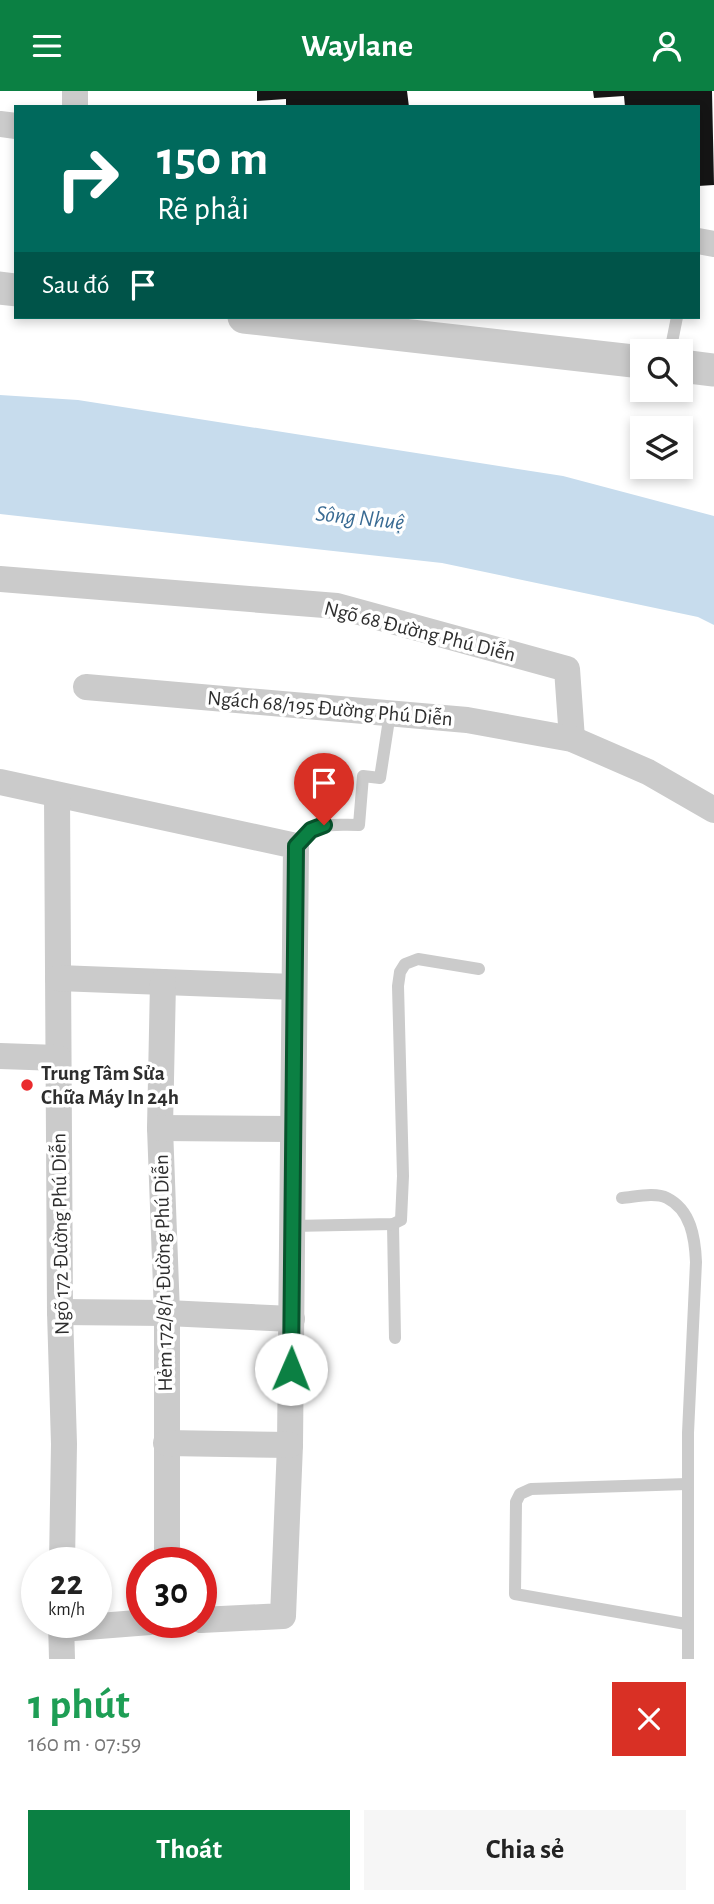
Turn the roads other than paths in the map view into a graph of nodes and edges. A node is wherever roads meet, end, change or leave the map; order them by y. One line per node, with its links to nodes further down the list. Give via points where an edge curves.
1 (262, 319): 4 (street)
2 (677, 319): 3 (lane)
3 (673, 339)
4 (630, 361)
5 (693, 367): 6 (street)
6 (714, 370)
7 (0, 579): 10 (street, Ngõ 68 Đường Phú Diễn, via 337,605 542,662 567,669)
8 (86, 687): 9 (street, Ngách 68/195 Đường Phú Diễn)
9 (390, 713): 10 (street, Ngách 68/195 Đường Phú Diễn, via 467,719); 14 (lane, via 380,778 363,776 359,825 324,825 311,830)
10 (572, 739): 13 (street, via 648,772)
11 (0, 782): 12 (street)
12 (57, 795): 14 (street); 16 (street, Ngõ 172 Đường Phú Diễn)
13 (714, 810)
14 (296, 846): 18 (street)
15 (479, 969): 24 (lane, via 418,959 405,964 400,972 403,1203 401,1220)
16 (58, 978): 17 (street); 20 (street, Ngõ 172 Đường Phú Diễn)
17 (163, 982): 18 (street); 21 (street, Hẻm 172/8/1 Đường Phú Diễn)
18 (294, 987): 22 (street)
19 (0, 1056): 20 (street)
20 (58, 1058): 26 (street, Ngõ 172 Đường Phú Diễn)
21 (160, 1128): 22 (street); 27 (street, Hẻm 172/8/1 Đường Phú Diễn)
22 (293, 1129): 25 (street)
23 (622, 1198): 32 (lane, via 666,1197 680,1208 695,1239)
24 (393, 1224): 25 (lane); 29 (lane)
25 (292, 1226): 28 (street)
26 (60, 1312): 27 (street); 33 (street, Ngõ 172 Đường Phú Diễn)
27 (167, 1313): 28 (street); 30 (street, Hẻm 172/8/1 Đường Phú Diễn)
28 (292, 1318): 31 (street)
29 (395, 1338)
30 (166, 1443): 31 (street); 34 (street, Hẻm 172/8/1 Đường Phú Diễn)
31 (290, 1445): 35 (street, via 283,1616)
32 (687, 1485): 36 (lane); 36 (lane, via 531,1489 520,1495 516,1502 515,1594)
33 (62, 1547)
34 (167, 1547)
35 (217, 1619)
36 (686, 1624): 39 (lane)
37 (61, 1638): 38 (street)
38 (62, 1659)
39 (688, 1659)

